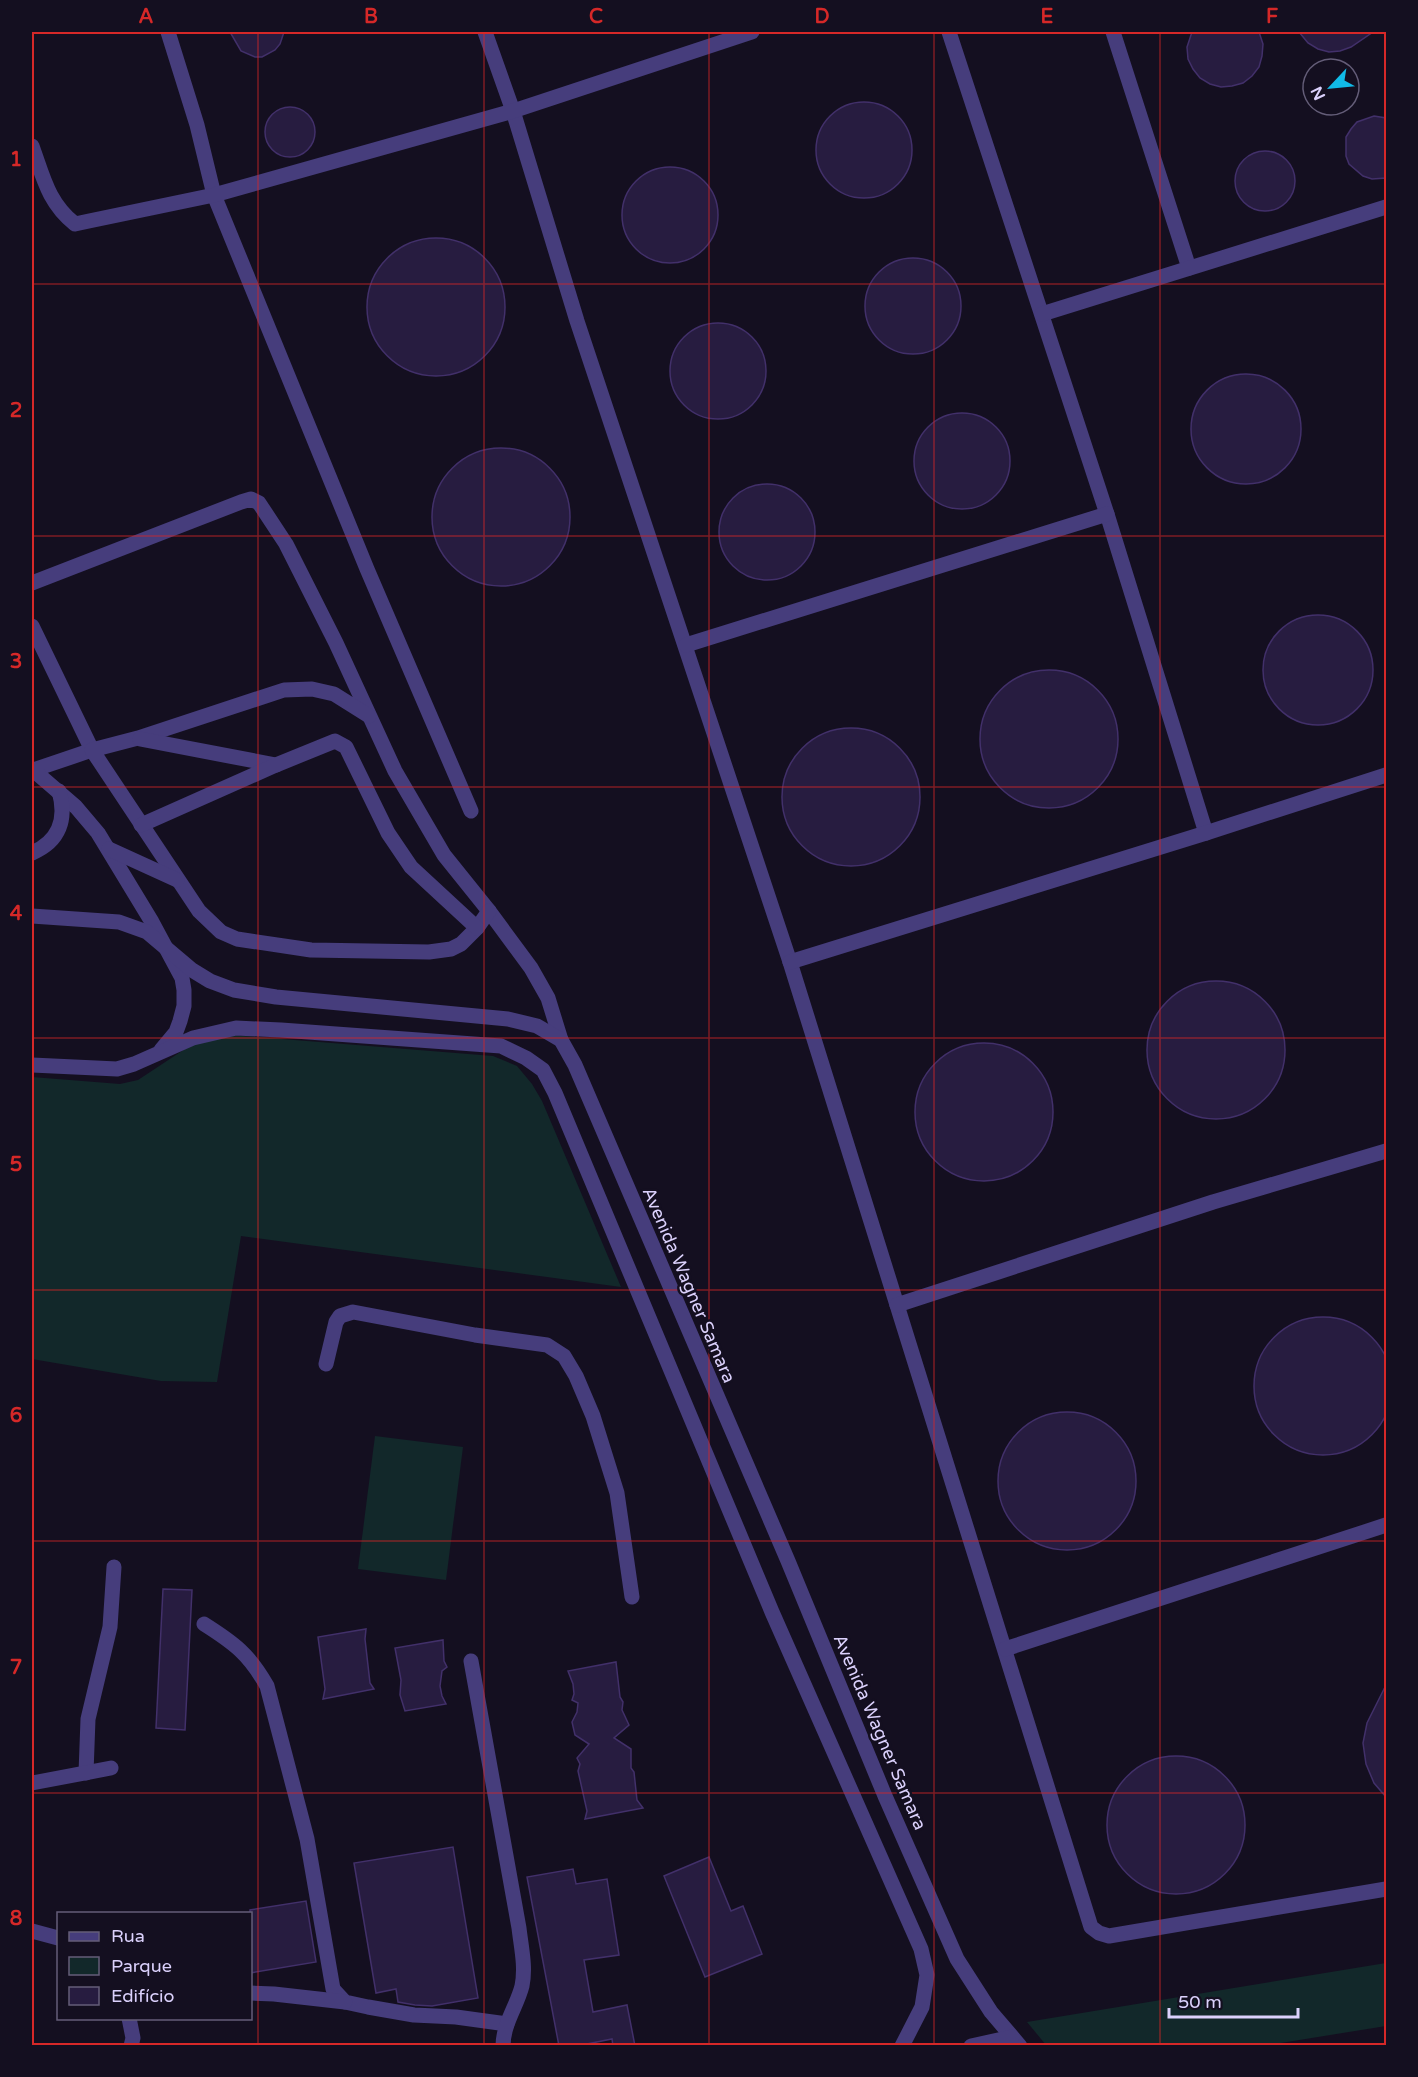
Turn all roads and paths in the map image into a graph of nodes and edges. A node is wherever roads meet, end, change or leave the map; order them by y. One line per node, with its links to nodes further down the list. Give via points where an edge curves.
1 (168, 32): 8 (street)
2 (485, 32): 6 (street)
3 (752, 32): 6 (street)
4 (951, 32): 11 (street)
5 (1113, 32): 10 (street)
6 (513, 111): 8 (street); 15 (street, via 577,321)
7 (32, 146): 8 (street, via 52,199 75,224)
8 (214, 195): 23 (street)
9 (1386, 207): 10 (street)
10 (1189, 268): 11 (street)
11 (1042, 314): 12 (street)
12 (1107, 514): 15 (street); 25 (street)
13 (32, 583): 16 (street, Avenida Wagner Samara, via 255,500 286,544)
14 (32, 626): 18 (street)
15 (686, 645): 33 (street)
16 (369, 716): 17 (street, via 334,694 312,689 284,690); 29 (street, Avenida Wagner Samara, via 394,771 444,855)
17 (138, 738): 18 (street); 19 (street)
18 (92, 750): 20 (street); 24 (street)
19 (276, 765): 24 (street); 31 (street, via 331,741 346,747 388,833 411,867)
20 (32, 769): 22 (street)
21 (1386, 775): 25 (street)
22 (59, 791): 26 (street); 27 (street, via 63,819 60,827 53,839)
23 (471, 811)
24 (141, 825): 28 (street)
25 (1206, 833): 33 (street)
26 (109, 849): 28 (street); 32 (street)
27 (32, 853)
28 (177, 880): 31 (street, via 199,911 221,932 237,939 311,950 429,952 451,949)
29 (489, 911): 31 (street); 34 (street, Avenida Wagner Samara, via 548,998)
30 (32, 916): 32 (street, via 119,922 147,932)
31 (477, 928)
32 (165, 946): 34 (street, via 192,970 234,990 508,1019 537,1026); 35 (street, via 182,978 184,1006 176,1032)
33 (790, 962): 38 (street)
34 (561, 1040): 56 (street, Avenida Wagner Samara, via 957,1959)
35 (159, 1053): 36 (street, via 117,1069); 59 (street, via 193,1038 236,1028 501,1046 543,1070 772,1612 921,1949 927,1975 922,2007)
36 (32, 1065)
37 (1386, 1151): 38 (street, via 1213,1202)
38 (897, 1305): 44 (street)
39 (326, 1364): 42 (street, via 336,1322 340,1316 353,1312 547,1345 564,1356 593,1416 616,1493)
40 (1386, 1526): 44 (street)
41 (114, 1567): 47 (street, via 110,1627 88,1719)
42 (632, 1597)
43 (204, 1624): 53 (street, via 255,1663 267,1686 307,1839 333,1989)
44 (1005, 1649): 49 (street, via 1091,1928 1109,1936)
45 (471, 1661): 55 (street, via 523,1968 522,1985)
46 (111, 1768): 47 (street)
47 (86, 1773): 48 (street)
48 (32, 1783)
49 (1386, 1889)
50 (32, 1931): 51 (street)
51 (57, 1938)
52 (252, 1994): 53 (street)
53 (345, 2002): 55 (street, via 414,2015)
54 (129, 2020): 57 (street)
55 (507, 2024): 58 (street)
56 (1016, 2042): 60 (street)
57 (131, 2046)
58 (503, 2046)
59 (902, 2046)
60 (972, 2046)

